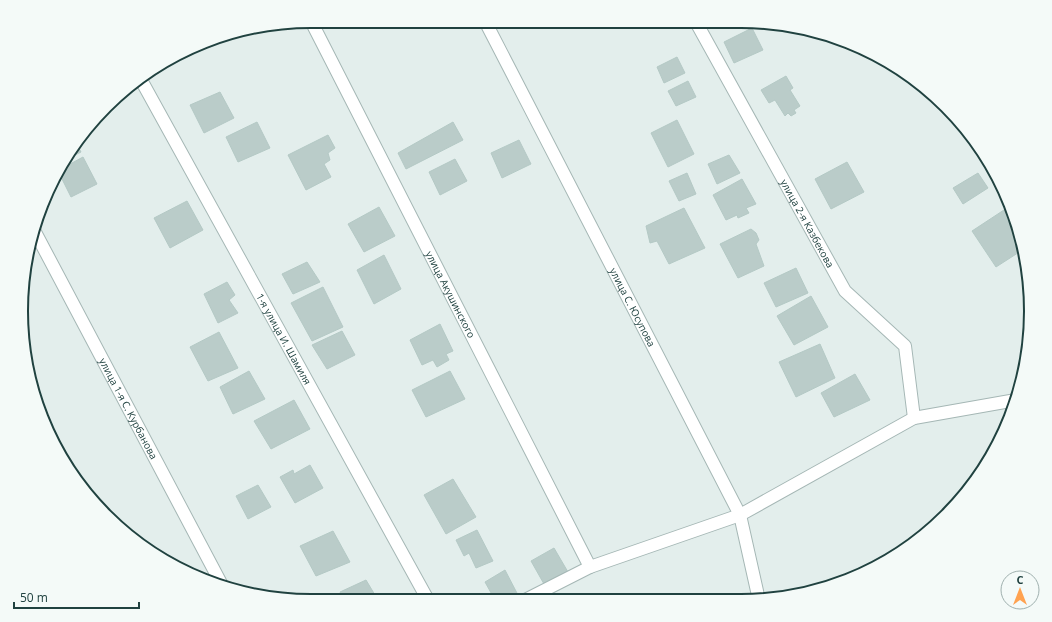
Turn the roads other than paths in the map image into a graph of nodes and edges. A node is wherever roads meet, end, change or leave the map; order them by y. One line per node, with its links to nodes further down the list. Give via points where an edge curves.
1 (315, 28): 9 (street, улица Акушинского)
2 (489, 28): 8 (street, улица С. Юсупова)
3 (699, 28): 7 (street, улица 2-я Казбекова, via 845,291 905,346)
4 (143, 83): 12 (street, 1-я улица И. Шамиля)
5 (38, 238): 10 (street, улица 1-я С. Курбанова)
6 (1009, 401): 7 (street)
7 (914, 418): 8 (street)
8 (740, 514): 9 (street); 11 (street, улица С. Юсупова)
9 (590, 567): 13 (street)
10 (218, 578)
11 (757, 593)
12 (425, 594)
13 (537, 594)

